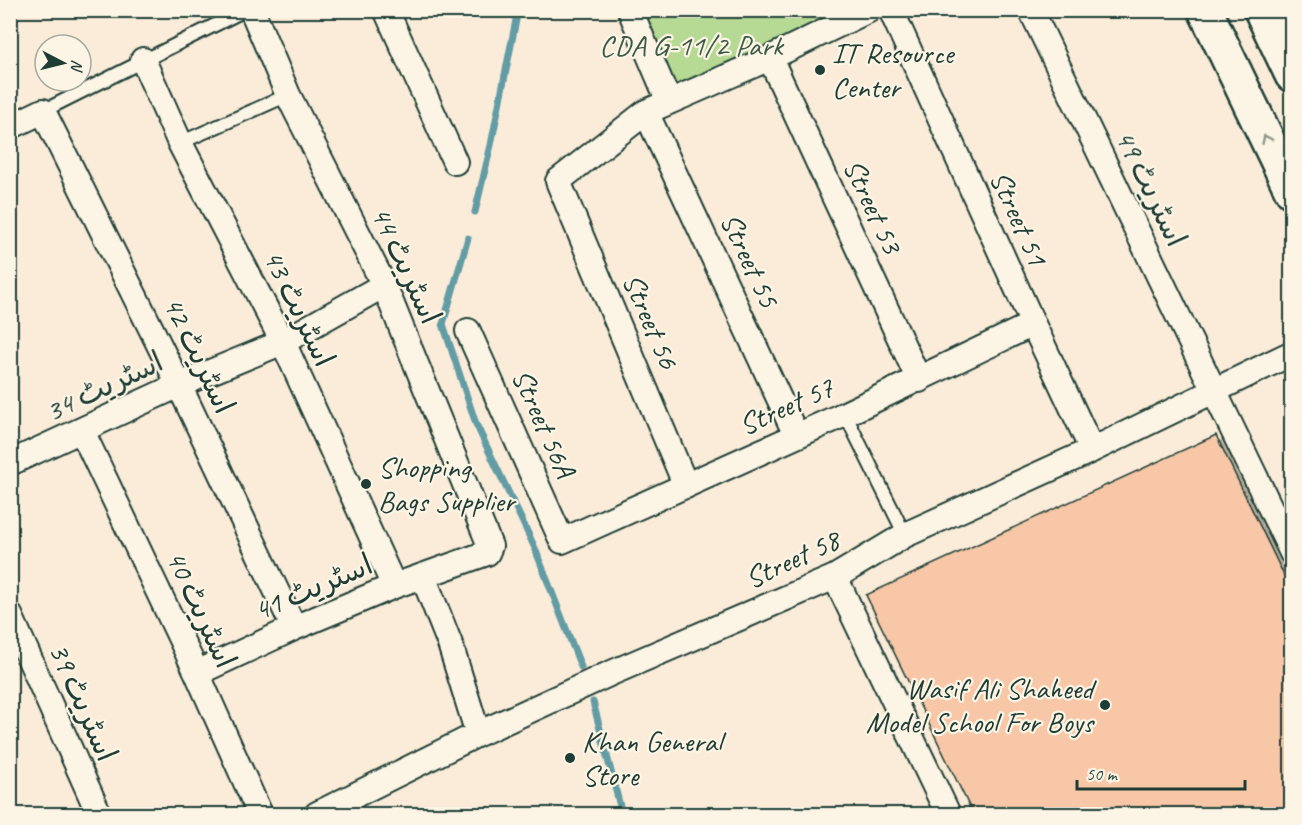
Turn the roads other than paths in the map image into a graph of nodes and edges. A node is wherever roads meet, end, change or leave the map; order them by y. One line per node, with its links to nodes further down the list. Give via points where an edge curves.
1 (245, 10): 11 (lane)
2 (252, 10): 13 (street, اسٹریٹ 44)
3 (386, 10): 19 (street)
4 (630, 10): 14 (street)
5 (869, 10): 10 (street)
6 (891, 10): 22 (street, Street 51)
7 (1031, 10): 28 (street, اسٹریٹ 49)
8 (1205, 10): 20 (main road, one-way to 8)
9 (1261, 10): 12 (main road)
10 (770, 58): 14 (street); 26 (street, Street 53)
11 (143, 60): 15 (lane); 18 (street, اسٹریٹ 43)
12 (1292, 75)
13 (288, 95): 18 (lane); 21 (street, اسٹریٹ 44)
14 (669, 102): 16 (street)
15 (43, 111): 17 (street); 27 (street, اسٹریٹ 42)
16 (646, 112): 31 (street, Street 55); 34 (street, Street 56, via 558,181)
17 (10, 127)
18 (180, 143): 24 (street, اسٹریٹ 43)
19 (455, 162)
20 (1292, 191)
21 (384, 285): 24 (street, اسٹریٹ 34); 37 (street, اسٹریٹ 44)
22 (1033, 324): 26 (street, Street 57); 32 (street, Street 51)
23 (468, 331): 36 (street, Street 56A)
24 (283, 342): 27 (street, اسٹریٹ 34); 41 (street, اسٹریٹ 43)
25 (1292, 353): 28 (street, Street 58)
26 (918, 380): 29 (street, Street 57)
27 (179, 385): 30 (street, اسٹریٹ 34); 43 (street, اسٹریٹ 42)
28 (1215, 392): 32 (street, Street 58); 38 (street, اسٹریٹ 49)
29 (845, 414): 31 (street, Street 57); 35 (lane)
30 (82, 431): 33 (street, اسٹریٹ 34); 44 (street, اسٹریٹ 40)
31 (796, 435): 34 (street, Street 57)
32 (1092, 450): 35 (street, Street 58)
33 (10, 464)
34 (686, 486): 36 (street, Street 57)
35 (905, 535): 40 (street, Street 58)
36 (562, 541)
37 (489, 551): 39 (street, اسٹریٹ 41)
38 (1292, 553)
39 (423, 576): 41 (street, اسٹریٹ 41); 45 (street, via 450,644)
40 (835, 578): 45 (street, Street 58); 49 (street)
41 (394, 586): 43 (street, اسٹریٹ 41)
42 (10, 615): 46 (street, اسٹریٹ 39)
43 (294, 628): 44 (street, اسٹریٹ 41)
44 (197, 673): 47 (street, اسٹریٹ 40)
45 (478, 734): 48 (street, Street 58)
46 (99, 814)
47 (260, 814)
48 (317, 814)
49 (948, 814)

